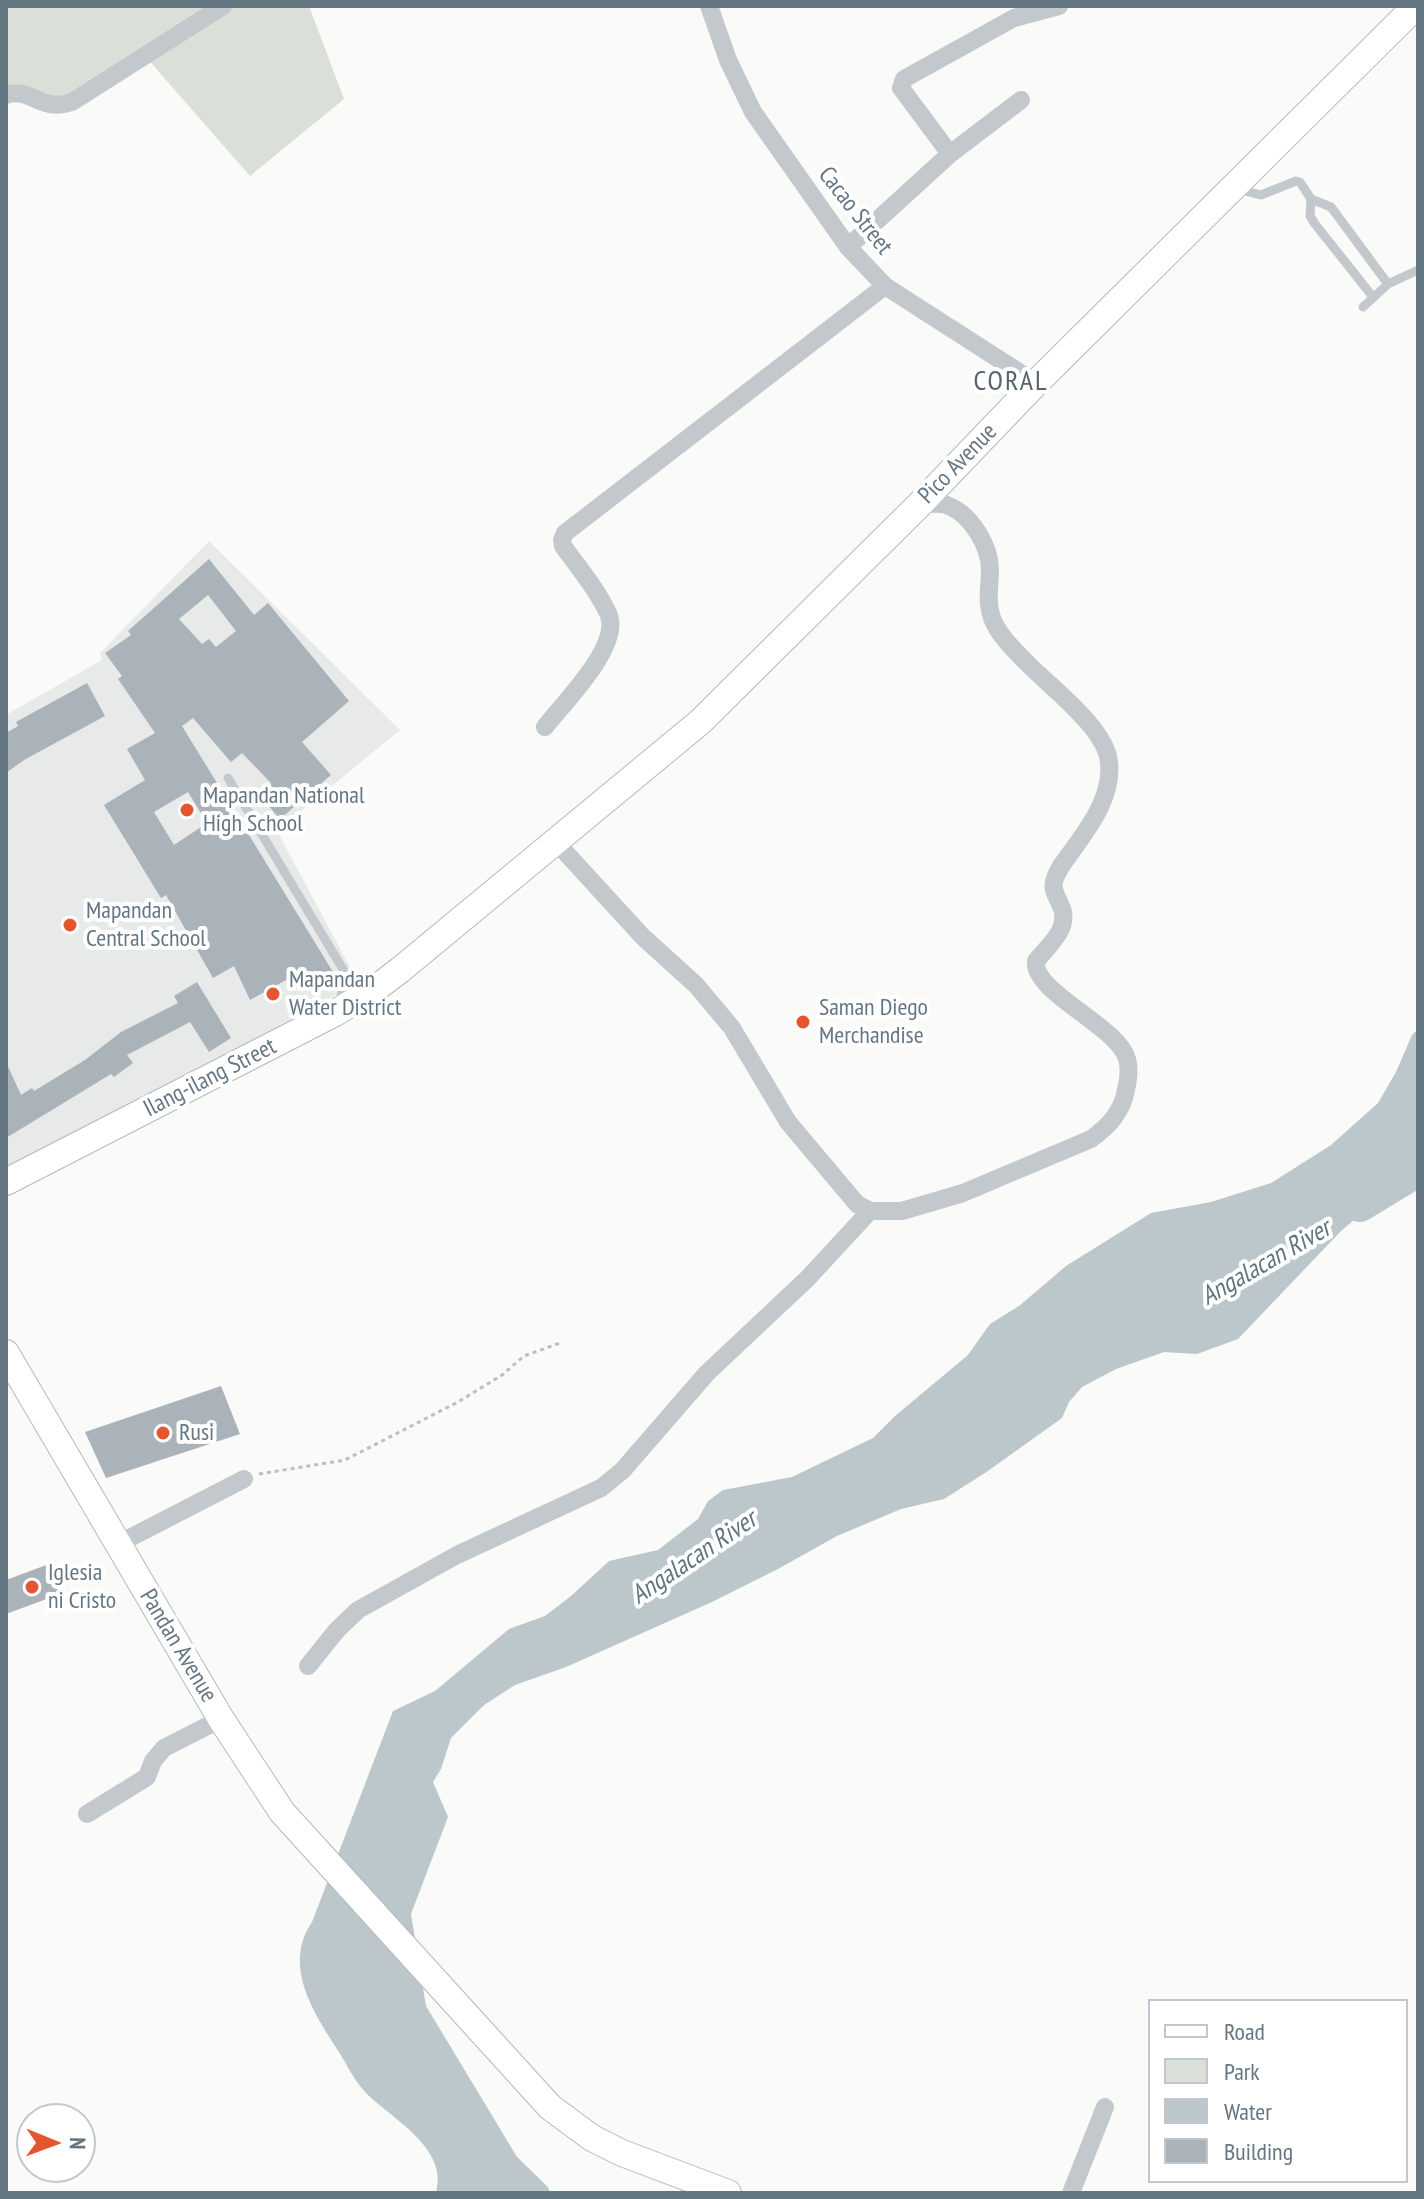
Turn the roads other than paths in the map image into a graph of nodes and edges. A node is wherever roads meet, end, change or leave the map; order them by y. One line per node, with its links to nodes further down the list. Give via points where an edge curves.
1 (223, 6): 5 (street, via 72,102 49,106 21,93)
2 (709, 6): 10 (street, Cacao Street, via 753,112)
3 (1059, 6): 7 (street, via 1014,18 904,79 901,88)
4 (1416, 6): 8 (street, Pico Avenue)
5 (6, 95)
6 (1021, 100): 7 (street)
7 (950, 154): 10 (street)
8 (1234, 187): 9 (lane, via 1261,195 1298,181); 16 (street, Pico Avenue)
9 (1311, 199): 12 (lane, via 1331,207); 14 (lane, via 1315,224)
10 (848, 247): 13 (street, Cacao Street)
11 (1418, 270): 12 (lane)
12 (1388, 284): 14 (lane)
13 (885, 286): 16 (street, Cacao Street); 18 (street, via 565,533 563,546 609,614 611,632 602,655)
14 (1373, 297): 15 (lane)
15 (1363, 307)
16 (1036, 383): 17 (street, Pico Avenue)
17 (919, 505): 20 (street, Pico Avenue, via 700,722); 23 (street, via 952,507 978,533 990,569 988,604 996,627 1105,746 1110,763 1104,795 1054,882 1063,928 1035,967 1062,998 1120,1044 1128,1060 1128,1080 1124,1102 1109,1126 1091,1139 963,1193 902,1211)
18 (545, 727)
19 (228, 778): 21 (lane, via 347,976)
20 (555, 841): 21 (street, Ilang-ilang Street, via 400,970); 23 (street, via 643,937 696,985 732,1028 788,1122 857,1204)
21 (335, 1013): 22 (street, Ilang-ilang Street)
22 (6, 1182)
23 (870, 1211): 27 (street, via 707,1373 611,1480 358,1610)
24 (6, 1353): 26 (street, Pandan Avenue)
25 (244, 1479): 26 (street)
26 (118, 1544): 28 (street, Pandan Avenue)
27 (308, 1666)
28 (221, 1719): 29 (street, via 164,1748 147,1777); 31 (street, Pandan Avenue, via 282,1812 550,2107 622,2153)
29 (87, 1814)
30 (1105, 2107): 32 (street)
31 (728, 2193)
32 (1071, 2193)

